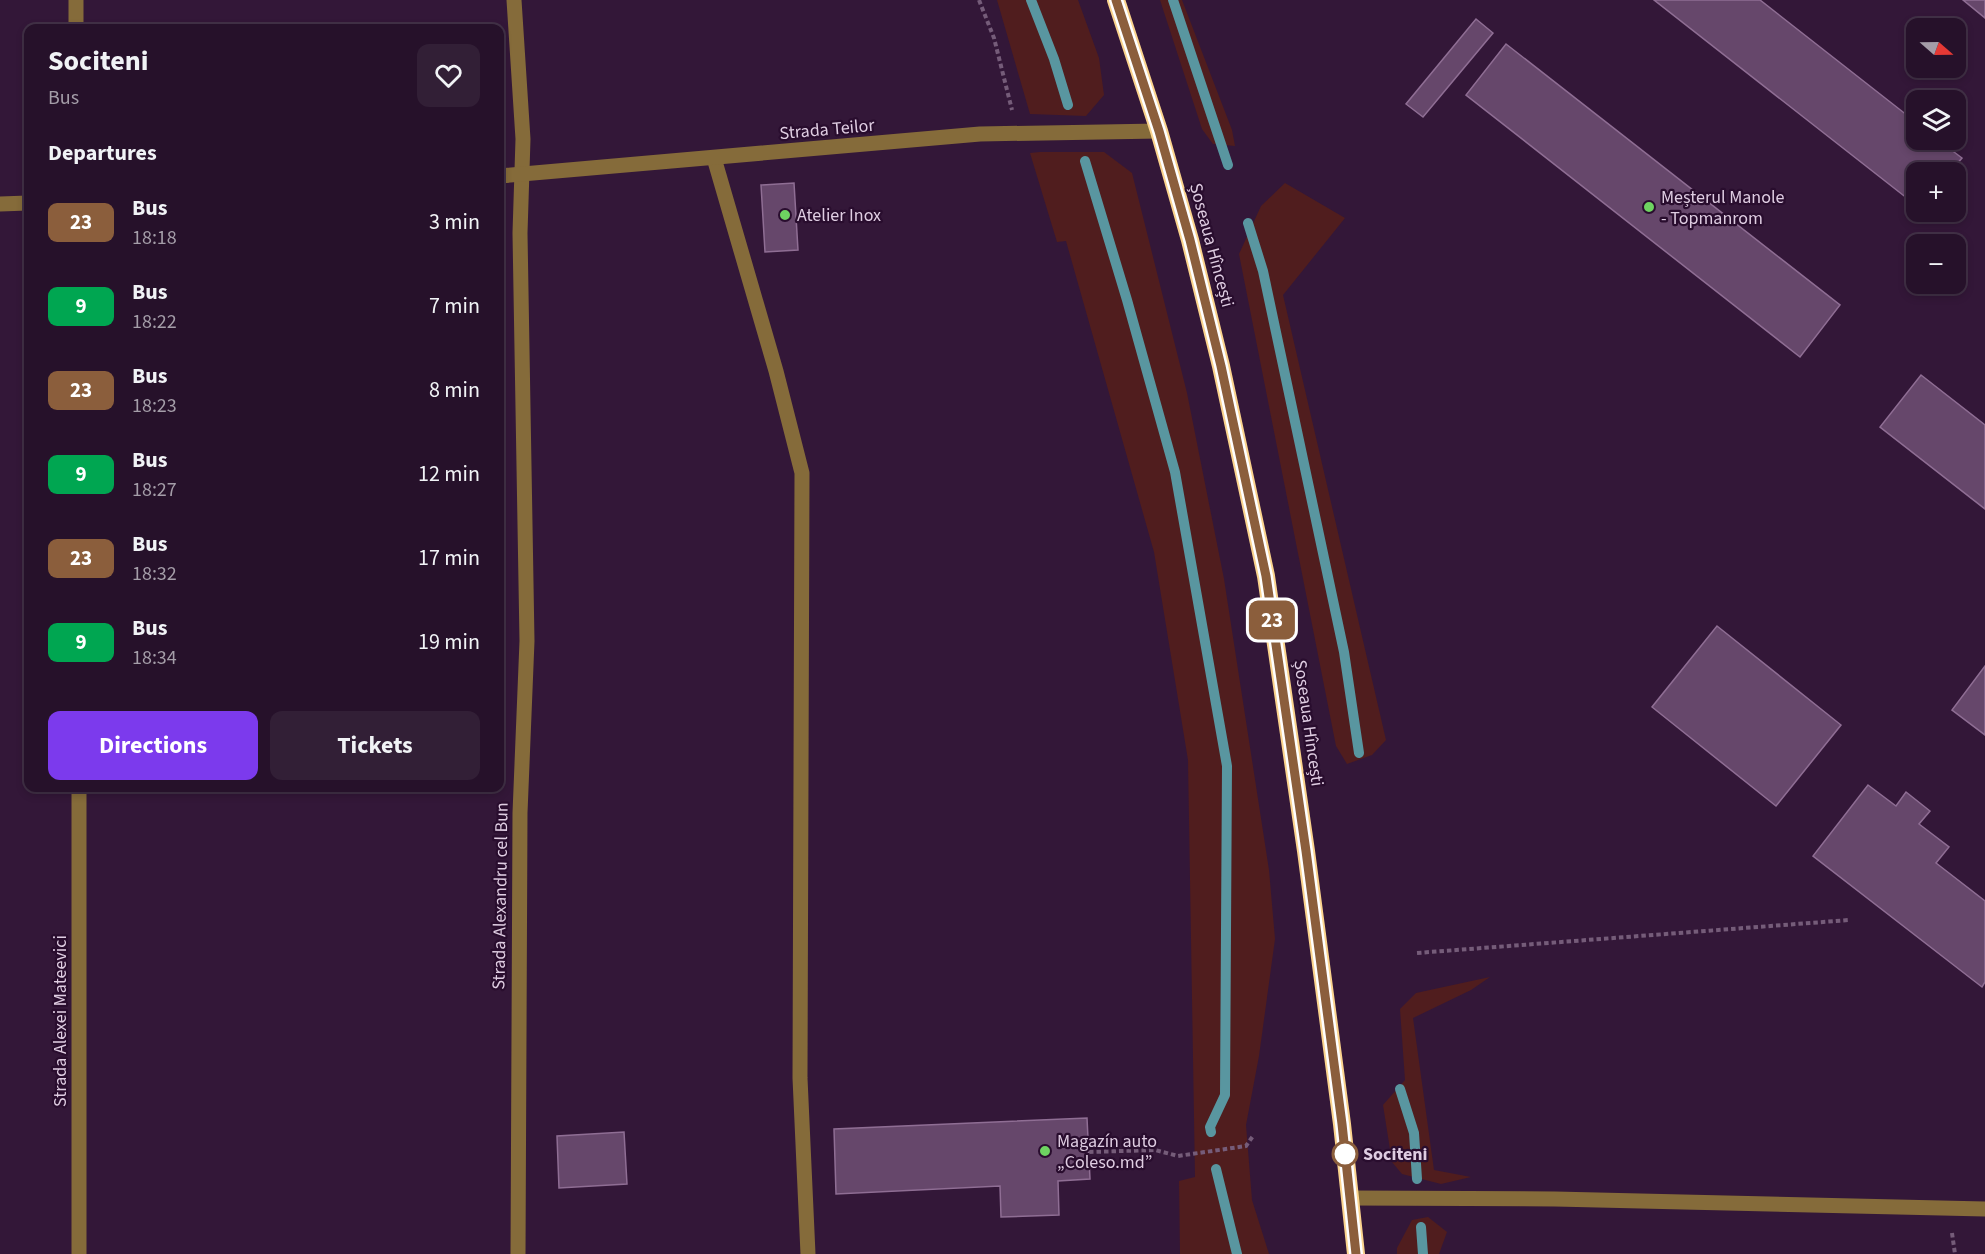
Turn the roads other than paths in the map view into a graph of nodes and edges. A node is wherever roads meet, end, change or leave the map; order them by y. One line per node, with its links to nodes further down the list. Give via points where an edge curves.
1 (76, 0): 4 (street)
2 (514, 0): 7 (street, Strada Alexandru cel Bun)
3 (1116, 0): 5 (highway, Șoseaua Hîncești)
4 (76, 24)
5 (1159, 131): 6 (street, Strada Teilor, via 980,134); 12 (highway, Șoseaua Hîncești, via 1218,356 1266,576)
6 (714, 158): 7 (street, Strada Teilor); 16 (street, via 802,473 800,1078)
7 (522, 175): 8 (street, Strada Teilor); 15 (street, Strada Alexandru cel Bun, via 528,641 520,813)
8 (504, 176)
9 (24, 203): 10 (street)
10 (0, 204)
11 (79, 792): 14 (street, Strada Alexei Mateevici)
12 (1350, 1198): 13 (street, via 1555,1198); 17 (highway, Șoseaua Hîncești)
13 (1985, 1209)
14 (79, 1254)
15 (518, 1254)
16 (808, 1254)
17 (1356, 1254)

